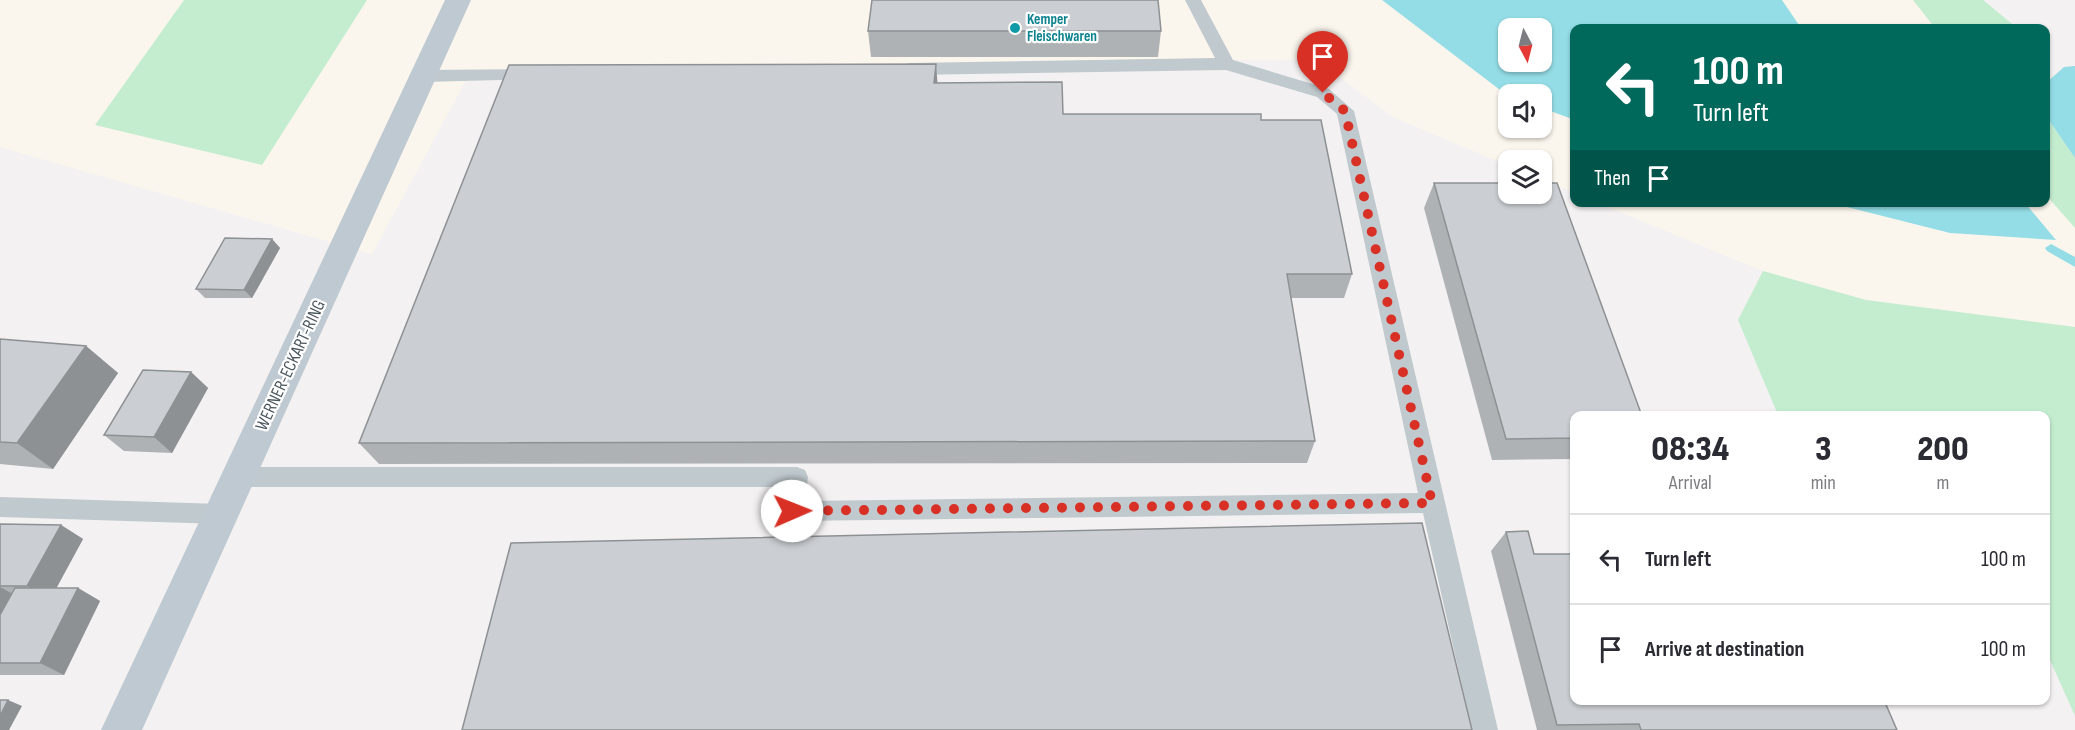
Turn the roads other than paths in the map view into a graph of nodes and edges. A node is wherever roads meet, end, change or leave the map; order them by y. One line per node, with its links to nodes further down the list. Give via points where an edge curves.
1 (458, 0): 6 (street, WERNER-ECKART-RING)
2 (1193, 0): 3 (lane)
3 (1226, 64): 4 (lane); 8 (lane, via 1323,93 1345,111)
4 (890, 69)
5 (554, 74): 6 (lane)
6 (423, 76): 7 (street, WERNER-ECKART-RING)
7 (238, 477): 8 (lane, via 797,477 792,511); 10 (street, WERNER-ECKART-RING)
8 (1432, 503): 12 (lane)
9 (0, 507): 10 (lane)
10 (221, 514): 11 (street, WERNER-ECKART-RING)
11 (121, 730)
12 (1485, 730)

